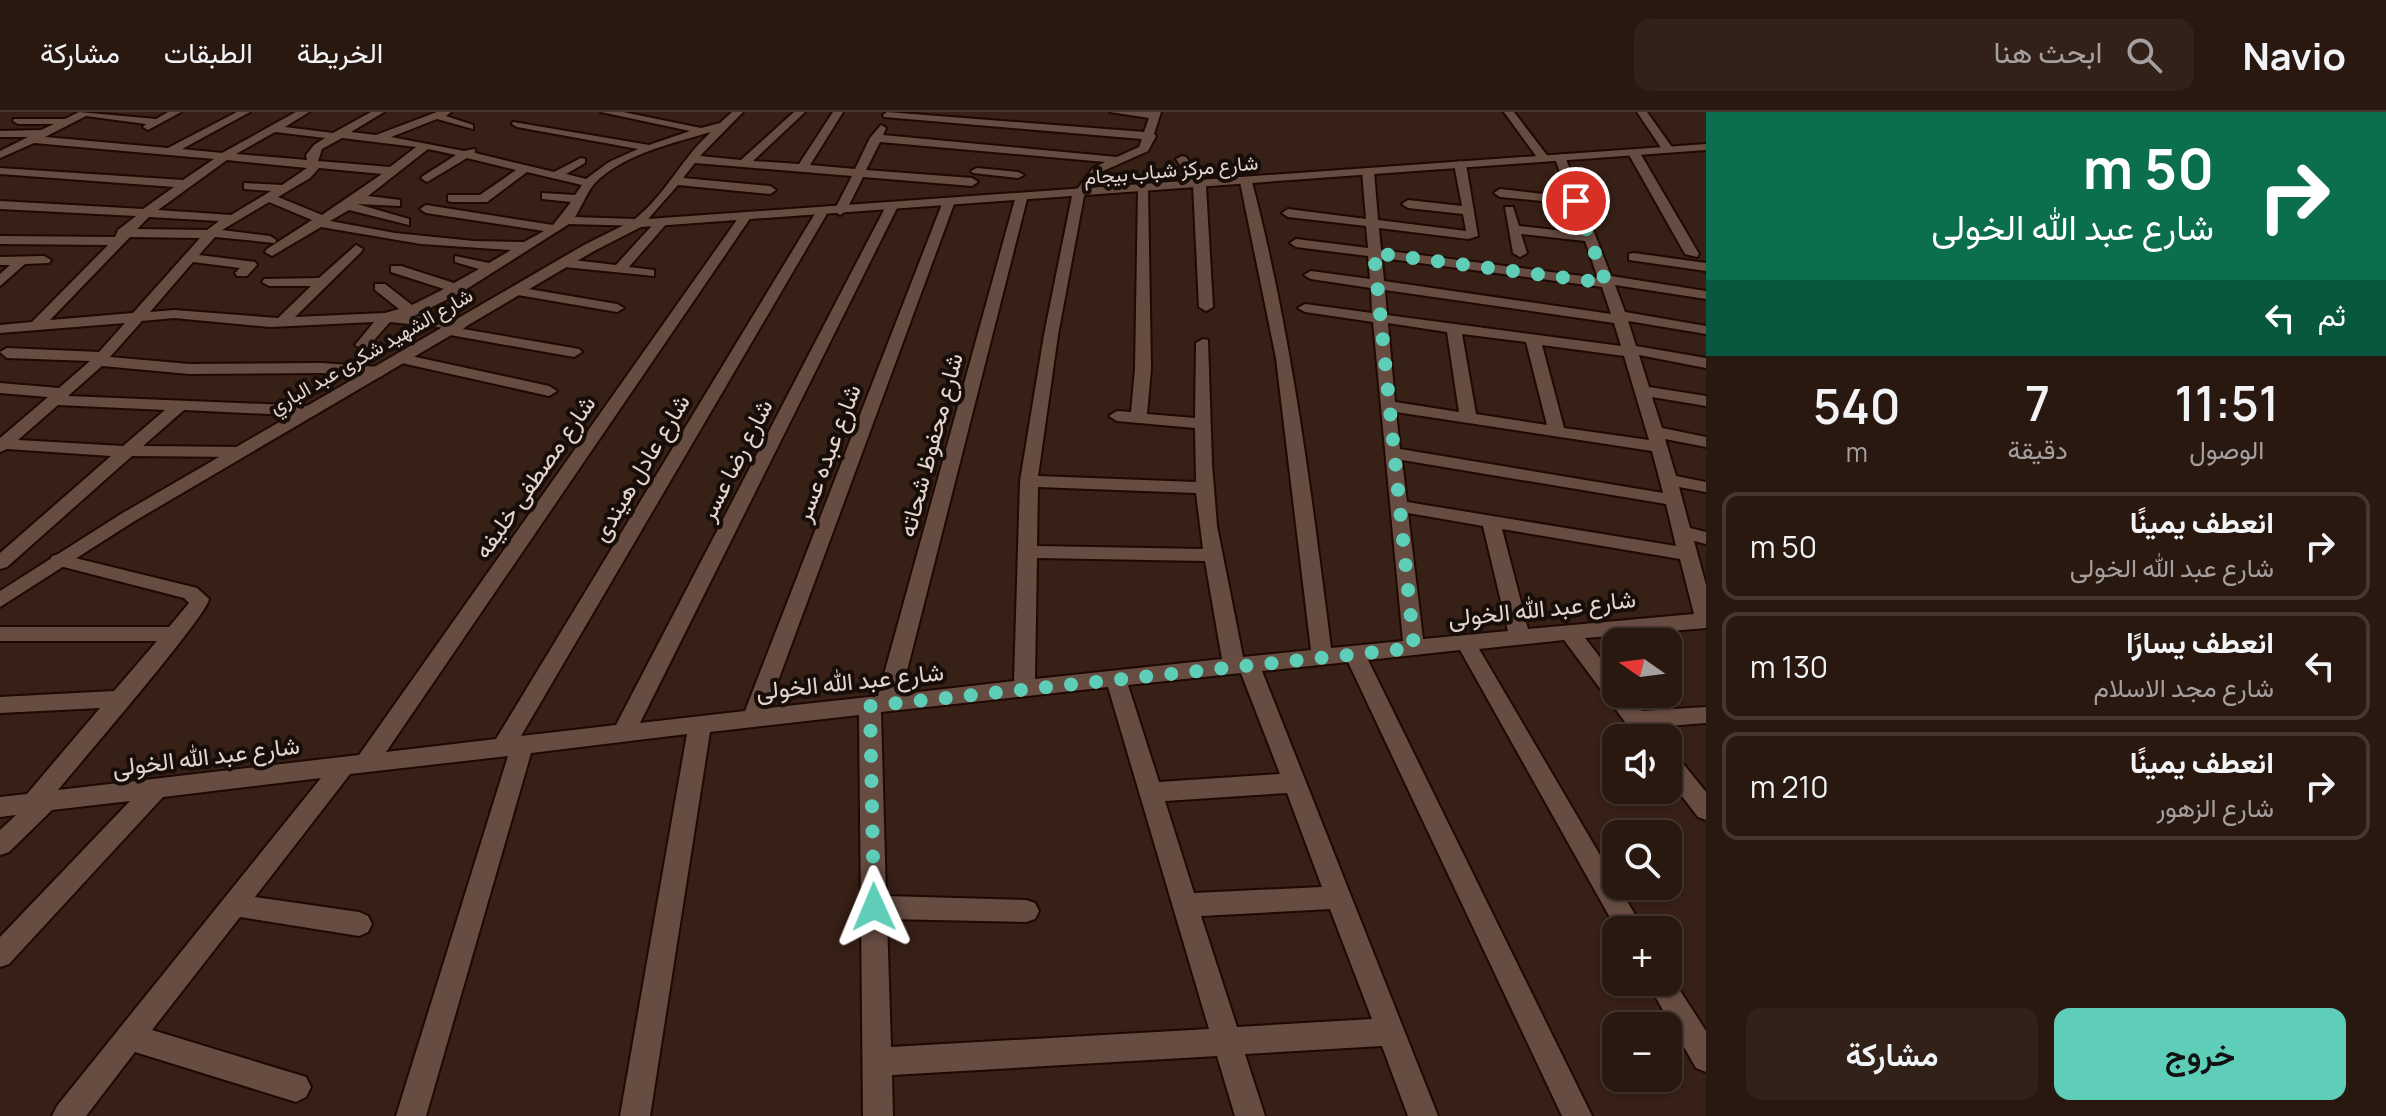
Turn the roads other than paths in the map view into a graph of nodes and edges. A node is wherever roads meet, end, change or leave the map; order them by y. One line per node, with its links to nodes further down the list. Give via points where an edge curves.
1 (34, 112): 19 (street, via 18,121)
2 (176, 112): 20 (street)
3 (245, 112): 44 (street)
4 (304, 112): 26 (street)
5 (379, 112): 31 (street)
6 (537, 112): 21 (street)
7 (606, 112): 27 (street)
8 (738, 112): 24 (street, شارع الشهيد شكرى عبد الباري)
9 (800, 112): 57 (street)
10 (838, 112): 61 (street)
11 (1005, 112): 22 (street, شارع عبده عسر)
12 (1115, 112): 18 (street)
13 (1509, 112): 51 (street)
14 (1642, 112): 43 (street)
15 (86, 113): 19 (street); 20 (street)
16 (442, 114): 25 (street); 35 (street)
17 (888, 114): 22 (street); 33 (street, شارع عادل هيندى)
18 (1156, 114): 32 (street)
19 (66, 121): 29 (street)
20 (158, 122): 38 (street)
21 (517, 124): 28 (street); 41 (street)
22 (999, 124): 32 (street); 42 (street, شارع عبده عسر)
23 (249, 126): 26 (street)
24 (722, 126): 27 (street); 52 (street, شارع الشهيد شكرى عبد الباري)
25 (469, 127)
26 (273, 129): 31 (street); 49 (street)
27 (700, 130): 41 (street)
28 (504, 132)
29 (43, 133): 30 (street); 34 (street)
30 (0, 134)
31 (336, 135): 35 (street); 56 (street, via 315,151)
32 (1151, 136): 54 (street, via 1144,149)
33 (875, 138): 42 (street); 66 (street, شارع عادل هيندى)
34 (31, 139): 36 (street); 48 (street)
35 (377, 139): 37 (street)
36 (82, 143): 38 (street); 50 (street)
37 (426, 145): 46 (street); 64 (street)
38 (113, 146): 44 (street)
39 (479, 146): 46 (street)
40 (1706, 147): 43 (street, شارع مركز شباب بيجام)
41 (649, 148): 73 (street)
42 (988, 148): 54 (street); 69 (street, شارع عبده عسر)
43 (1668, 150): 45 (street, شارع مركز شباب بيجام)
44 (170, 151): 49 (street)
45 (1634, 153): 51 (street, شارع مركز شباب بيجام); 123 (street)
46 (465, 154): 59 (street); 70 (street)
47 (531, 154): 59 (street)
48 (0, 155)
49 (226, 155): 56 (street); 74 (street)
50 (58, 157)
51 (1551, 157): 58 (street, شارع مركز شباب بيجام); 87 (street)
52 (690, 159): 57 (street); 71 (street, شارع الشهيد شكرى عبد الباري)
53 (1182, 159): 76 (street)
54 (1116, 160): 82 (street, via 1090,176)
55 (581, 161): 68 (street)
56 (312, 163): 64 (street); 77 (street, via 310,172)
57 (743, 164): 60 (street)
58 (1460, 164): 65 (street, شارع مركز شباب بيجام); 99 (street)
59 (510, 165): 62 (street)
60 (781, 167): 61 (street); 78 (street, شارع مصطفى خليفه)
61 (803, 168): 66 (street)
62 (524, 169): 68 (street); 84 (street, via 483,199)
63 (0, 171): 74 (street)
64 (392, 171): 88 (street)
65 (1368, 171): 72 (street, شارع مركز شباب بيجام); 110 (street)
66 (858, 173): 69 (street); 98 (street, شارع عادل هيندى)
67 (1018, 175): 69 (street)
68 (555, 176): 73 (street)
69 (975, 176): 90 (street, شارع عبده عسر)
70 (427, 178)
71 (673, 181): 78 (street); 109 (street, شارع الشهيد شكرى عبد الباري)
72 (1246, 182): 76 (street, شارع مركز شباب بيجام); 214 (street, via 1265,250)
73 (588, 183): 85 (street)
74 (185, 184): 100 (street)
75 (248, 186): 77 (street)
76 (1199, 186): 79 (street, شارع مركز شباب بيجام); 148 (street)
77 (285, 189): 83 (street)
78 (770, 190): 102 (street, شارع مصطفى خليفه)
79 (1144, 190): 82 (street, شارع مركز شباب بيجام); 181 (street)
80 (1500, 193): 87 (street)
81 (546, 196): 85 (street)
82 (1078, 196): 86 (street, شارع مركز شباب بيجام); 192 (street)
83 (270, 198): 103 (street); 105 (street)
84 (452, 198)
85 (580, 199): 111 (street)
86 (1021, 199): 90 (street, شارع مركز شباب بيجام); 220 (street, شارع محفوظ شحاته)
87 (1576, 201): 115 (street)
88 (351, 202): 89 (street); 105 (street); 107 (street)
89 (396, 203)
90 (954, 204): 94 (street, شارع مركز شباب بيجام); 222 (street, شارع عبده عسر)
91 (1408, 204): 99 (street)
92 (0, 205): 93 (street)
93 (42, 207): 95 (street); 104 (street)
94 (891, 208): 98 (street, شارع مركز شباب بيجام); 226 (street, شارع رضا عسر)
95 (88, 209): 100 (street); 106 (street)
96 (426, 209): 111 (street, شارع مركز شباب بيجام)
97 (1509, 210): 112 (street)
98 (831, 211): 102 (street, شارع مركز شباب بيجام); 227 (street, شارع عادل هيندى)
99 (1469, 211): 110 (street, via 1473,233 1468,235)
100 (146, 213): 103 (street); 113 (street)
101 (1288, 213): 110 (street)
102 (752, 216): 108 (street, شارع مركز شباب بيجام); 228 (street, شارع مصطفى خليفه)
103 (230, 218): 114 (street)
104 (21, 220)
105 (319, 220): 114 (street, via 271,246); 118 (street, via 380,236 453,246)
106 (70, 222)
107 (405, 222)
108 (662, 222): 109 (street, شارع مركز شباب بيجام); 134 (street)
109 (638, 223): 111 (street, شارع مركز شباب بيجام); 130 (street, شارع الشهيد شكرى عبد الباري)
110 (1372, 223): 121 (street)
111 (562, 224): 118 (street)
112 (1514, 229): 115 (street); 122 (street)
113 (119, 237): 114 (street); 116 (street); 157 (street)
114 (208, 237): 119 (street); 125 (street)
115 (1590, 238): 140 (street)
116 (0, 240)
117 (1296, 243): 121 (street)
118 (531, 246): 132 (street)
119 (153, 247)
120 (356, 249): 138 (street)
121 (1374, 253): 140 (street); 143 (street)
122 (1520, 253)
123 (1692, 254)
124 (1634, 257): 131 (street)
125 (190, 258): 135 (street, via 250,265); 152 (street)
126 (460, 259): 132 (street)
127 (44, 260): 129 (street)
128 (0, 261): 129 (street)
129 (21, 261): 141 (street)
130 (564, 263): 134 (street); 146 (street, شارع الشهيد شكرى عبد الباري)
131 (1706, 267)
132 (492, 268): 145 (street)
133 (396, 269): 145 (street)
134 (620, 269): 136 (street)
135 (242, 273)
136 (649, 273)
137 (1311, 275): 143 (street)
138 (324, 280): 139 (street); 142 (street); 156 (street)
139 (344, 280)
140 (1606, 281): 147 (street); 154 (street)
141 (0, 282)
142 (269, 282)
143 (1377, 284): 154 (street); 155 (street)
144 (380, 287): 151 (street)
145 (457, 289): 151 (street)
146 (517, 291): 149 (street); 158 (street, شارع الشهيد شكرى عبد الباري)
147 (1706, 295)
148 (1206, 307)
149 (617, 308)
150 (1305, 308): 155 (street)
151 (411, 312): 153 (street)
152 (140, 315): 156 (street); 157 (street); 168 (street)
153 (386, 317): 156 (street); 158 (street); 164 (street)
154 (1619, 317): 161 (street); 165 (street)
155 (1379, 318): 159 (street); 178 (street)
156 (281, 323)
157 (37, 325): 160 (street)
158 (456, 328): 166 (street); 169 (street, شارع الشهيد شكرى عبد الباري)
159 (1454, 328): 162 (street); 182 (street)
160 (1, 329)
161 (1706, 330)
162 (1533, 339): 165 (street); 184 (street)
163 (1203, 343): 183 (street)
164 (362, 345)
165 (1629, 351): 170 (street); 174 (street)
166 (574, 352)
167 (7, 353): 168 (street)
168 (101, 359): 171 (street, via 189,369); 175 (street)
169 (402, 359): 171 (street, شارع الشهيد شكرى عبد الباري); 173 (street)
170 (1706, 363)
171 (380, 372): 179 (street, شارع الشهيد شكرى عبد الباري)
172 (0, 388): 175 (street)
173 (549, 391)
174 (1642, 391): 176 (street); 186 (street)
175 (58, 396): 177 (street); 185 (street)
176 (1706, 401)
177 (179, 406): 179 (street); 188 (street)
178 (1387, 406): 182 (street); 190 (street)
179 (312, 411): 189 (street, شارع الشهيد شكرى عبد الباري)
180 (1117, 416): 181 (street)
181 (1139, 418): 183 (street)
182 (1468, 418): 184 (street)
183 (1203, 424): 194 (street)
184 (1557, 432): 186 (street)
185 (4, 439): 188 (street)
186 (1657, 440): 187 (street); 191 (street)
187 (1706, 442)
188 (129, 450): 189 (street); 204 (street)
189 (241, 452): 203 (street, شارع الشهيد شكرى عبد الباري)
190 (1392, 453): 195 (street); 196 (street)
191 (1668, 480): 193 (street); 195 (street)
192 (1029, 481): 194 (street); 200 (street)
193 (1706, 487)
194 (1205, 488): 202 (street)
195 (1673, 500): 198 (street)
196 (1398, 506): 197 (street); 212 (street)
197 (1491, 522): 201 (street); 210 (street)
198 (1682, 532): 199 (street); 201 (street)
199 (1706, 538)
200 (1027, 552): 202 (street); 217 (street)
201 (1687, 554): 206 (street)
202 (1213, 555): 215 (street)
203 (59, 560): 205 (street, شارع الشهيد شكرى عبد الباري); 209 (street, via 196,595 197,609)
204 (0, 563)
205 (0, 600)
206 (1706, 620): 207 (street, شارع عبد الله الخولى)
207 (1568, 631): 210 (street, شارع عبد الله الخولى); 223 (street)
208 (0, 634): 209 (street)
209 (177, 634): 218 (street)
210 (1520, 637): 211 (street, شارع عبد الله الخولى)
211 (1465, 642): 212 (street, شارع عبد الله الخولى); 242 (street)
212 (1414, 648): 213 (street, شارع عبد الله الخولى)
213 (1355, 654): 214 (street, شارع عبد الله الخولى); 259 (street)
214 (1322, 658): 215 (street, شارع عبد الله الخولى)
215 (1242, 666): 216 (street, شارع عبد الله الخولى); 230 (street)
216 (1116, 679): 217 (street, شارع عبد الله الخولى); 232 (street)
217 (1024, 689): 220 (street, شارع عبد الله الخولى)
218 (122, 699): 219 (street); 233 (street)
219 (0, 705)
220 (878, 705): 222 (street, شارع عبد الله الخولى); 240 (street, شارع محفوظ شحاته)
221 (1706, 715): 224 (street)
222 (753, 719): 225 (street, شارع عبد الله الخولى)
223 (1639, 724)
224 (1666, 724)
225 (700, 725): 226 (street, شارع عبد الله الخولى); 255 (street)
226 (623, 734): 227 (street, شارع عبد الله الخولى)
227 (512, 748): 228 (street, شارع عبد الله الخولى); 254 (street, شارع عادل هيندى)
228 (354, 766): 231 (street, شارع عبد الله الخولى); 238 (street, شارع مصطفى خليفه)
229 (1682, 778): 234 (street)
230 (1293, 783): 232 (street); 237 (street)
231 (156, 789): 233 (street, شارع عبد الله الخولى); 244 (street)
232 (1151, 792): 239 (street)
233 (40, 802): 235 (street, شارع عبد الله الخولى); 236 (street)
234 (1703, 803)
235 (0, 807)
236 (0, 845)
237 (1338, 897): 239 (street); 247 (street)
238 (233, 905): 243 (street); 248 (street, شارع مصطفى خليفه)
239 (1186, 905): 249 (street)
240 (874, 907): 241 (street); 251 (street, شارع محفوظ شحاته)
241 (1026, 911)
242 (1623, 916)
243 (359, 924)
244 (0, 955)
245 (1674, 996): 246 (street)
246 (1694, 1018): 250 (street)
247 (1390, 1032): 249 (street); 258 (street)
248 (129, 1037): 252 (street); 253 (street, شارع مصطفى خليفه)
249 (1228, 1042): 251 (street); 257 (street)
250 (1706, 1058)
251 (877, 1062): 256 (street, شارع محفوظ شحاته)
252 (296, 1087)
253 (67, 1116)
254 (411, 1116)
255 (635, 1116)
256 (878, 1116)
257 (1250, 1116)
258 (1423, 1116)
259 (1577, 1116)

